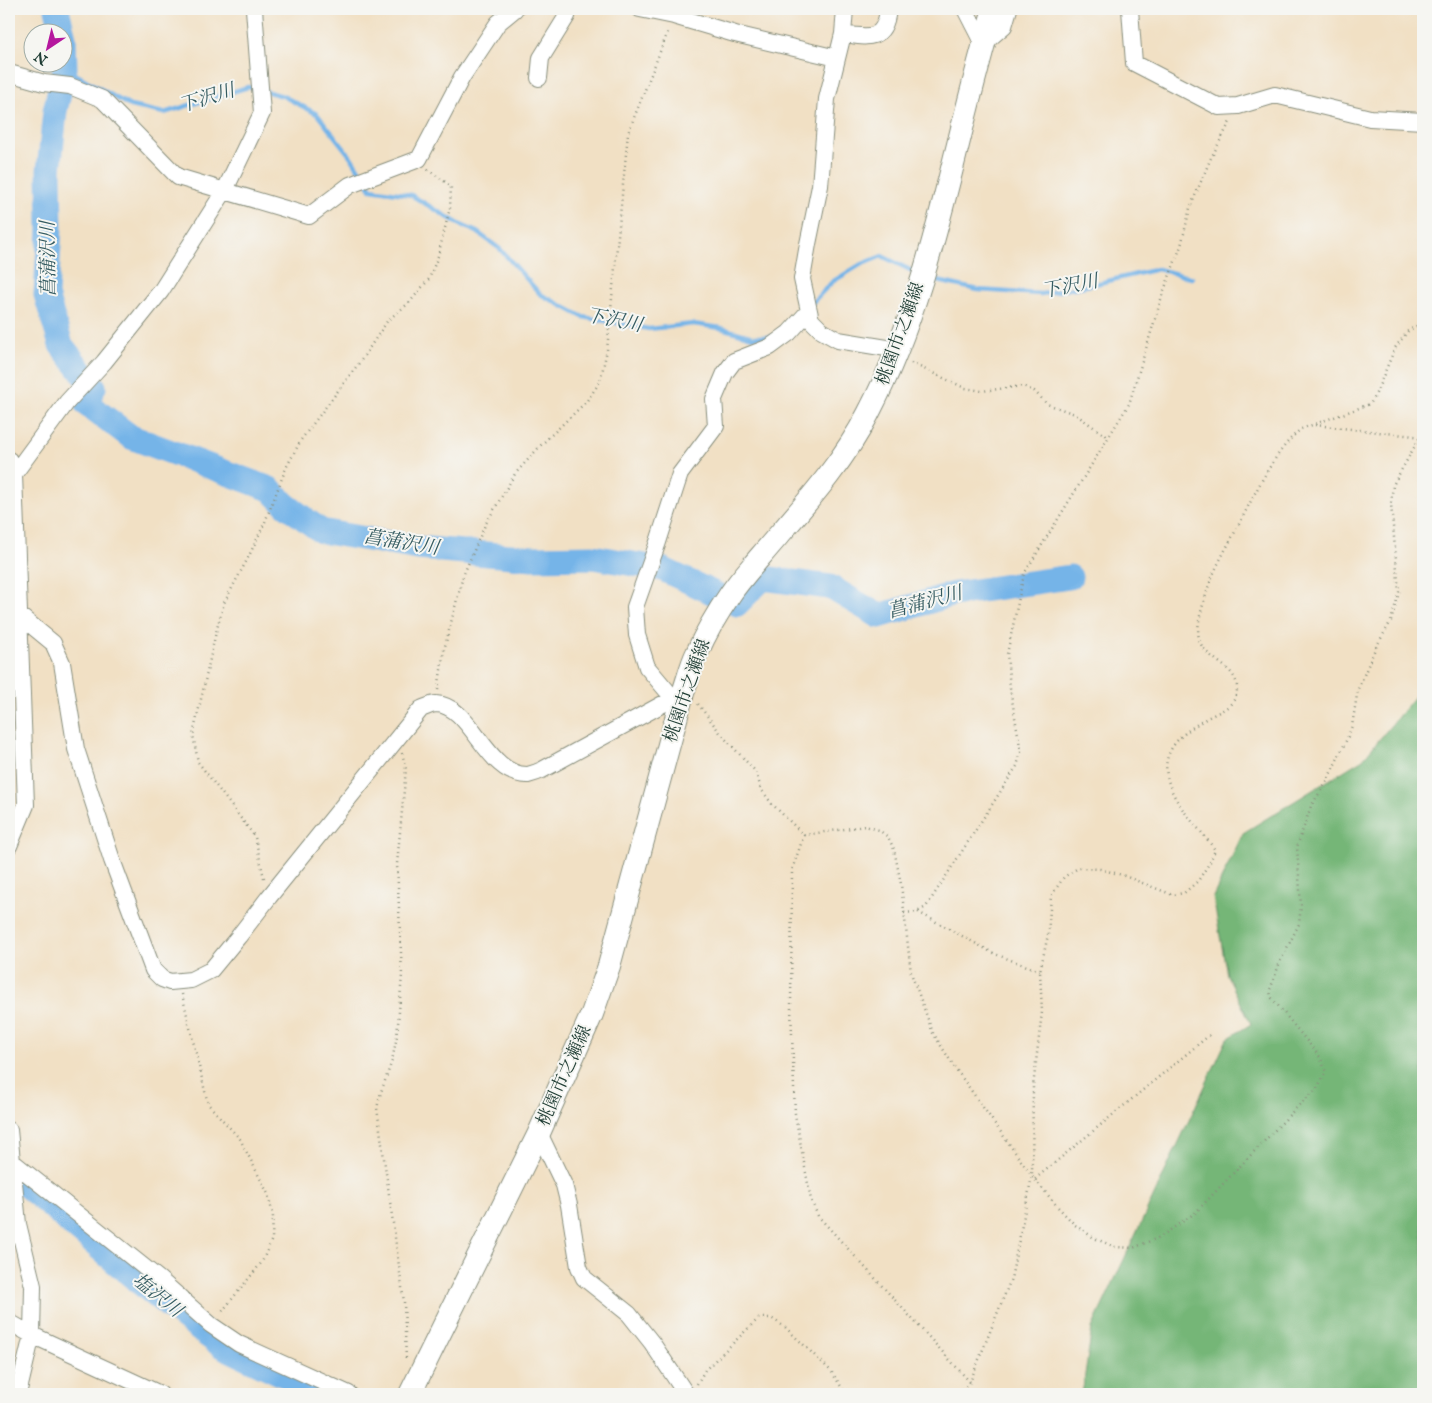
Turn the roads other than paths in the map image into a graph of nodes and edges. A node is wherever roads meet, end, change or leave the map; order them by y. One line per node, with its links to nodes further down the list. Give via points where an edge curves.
1 (254, 9): 17 (street, via 262,113)
2 (515, 9): 17 (street, via 498,23 462,77 419,159 350,185 309,216)
3 (569, 9): 15 (street, via 541,58)
4 (640, 9): 13 (street)
5 (844, 9): 11 (street)
6 (888, 9): 11 (street, via 882,31 868,38)
7 (965, 9): 12 (street)
8 (994, 9): 12 (main road, 桃園市之瀬線)
9 (1009, 9): 12 (street, via 1004,26)
10 (1130, 9): 16 (street, via 1134,63 1219,107 1238,106 1275,95 1370,118)
11 (843, 34): 13 (street)
12 (984, 44): 19 (main road, 桃園市之瀬線, via 930,250)
13 (837, 58): 18 (street, via 828,99 820,186 802,279)
14 (9, 73): 17 (street, via 70,86 102,99 178,177)
15 (539, 78)
16 (1423, 121)
17 (225, 190): 20 (street, via 161,291)
18 (809, 311): 19 (street, via 811,320 838,340); 23 (street, via 790,333 770,347 734,360 725,373 714,399 716,426 680,474 642,585 635,607 637,635 647,668)
19 (897, 353): 23 (main road, 桃園市之瀬線, via 867,416 831,471 732,591 696,653)
20 (12, 467): 21 (street)
21 (12, 534): 22 (street)
22 (19, 615): 23 (street, via 53,643 62,663 76,750 112,860 153,970 170,982 191,980 211,970 421,709 435,704 451,708 500,764 515,773 529,775); 24 (street, via 26,805)
23 (680, 693): 26 (main road, 桃園市之瀬線, via 609,966 592,1014)
24 (9, 846)
25 (9, 1130): 27 (street)
26 (539, 1133): 30 (main road, 桃園市之瀬線); 31 (street, via 570,1205 579,1267 584,1278 629,1314)
27 (11, 1161): 29 (street, via 18,1224 33,1286); 34 (street, via 160,1279 211,1325 239,1344)
28 (9, 1322): 29 (street)
29 (32, 1335): 32 (street); 33 (street)
30 (413, 1389)
31 (691, 1390)
32 (18, 1394)
33 (160, 1394)
34 (349, 1394)

